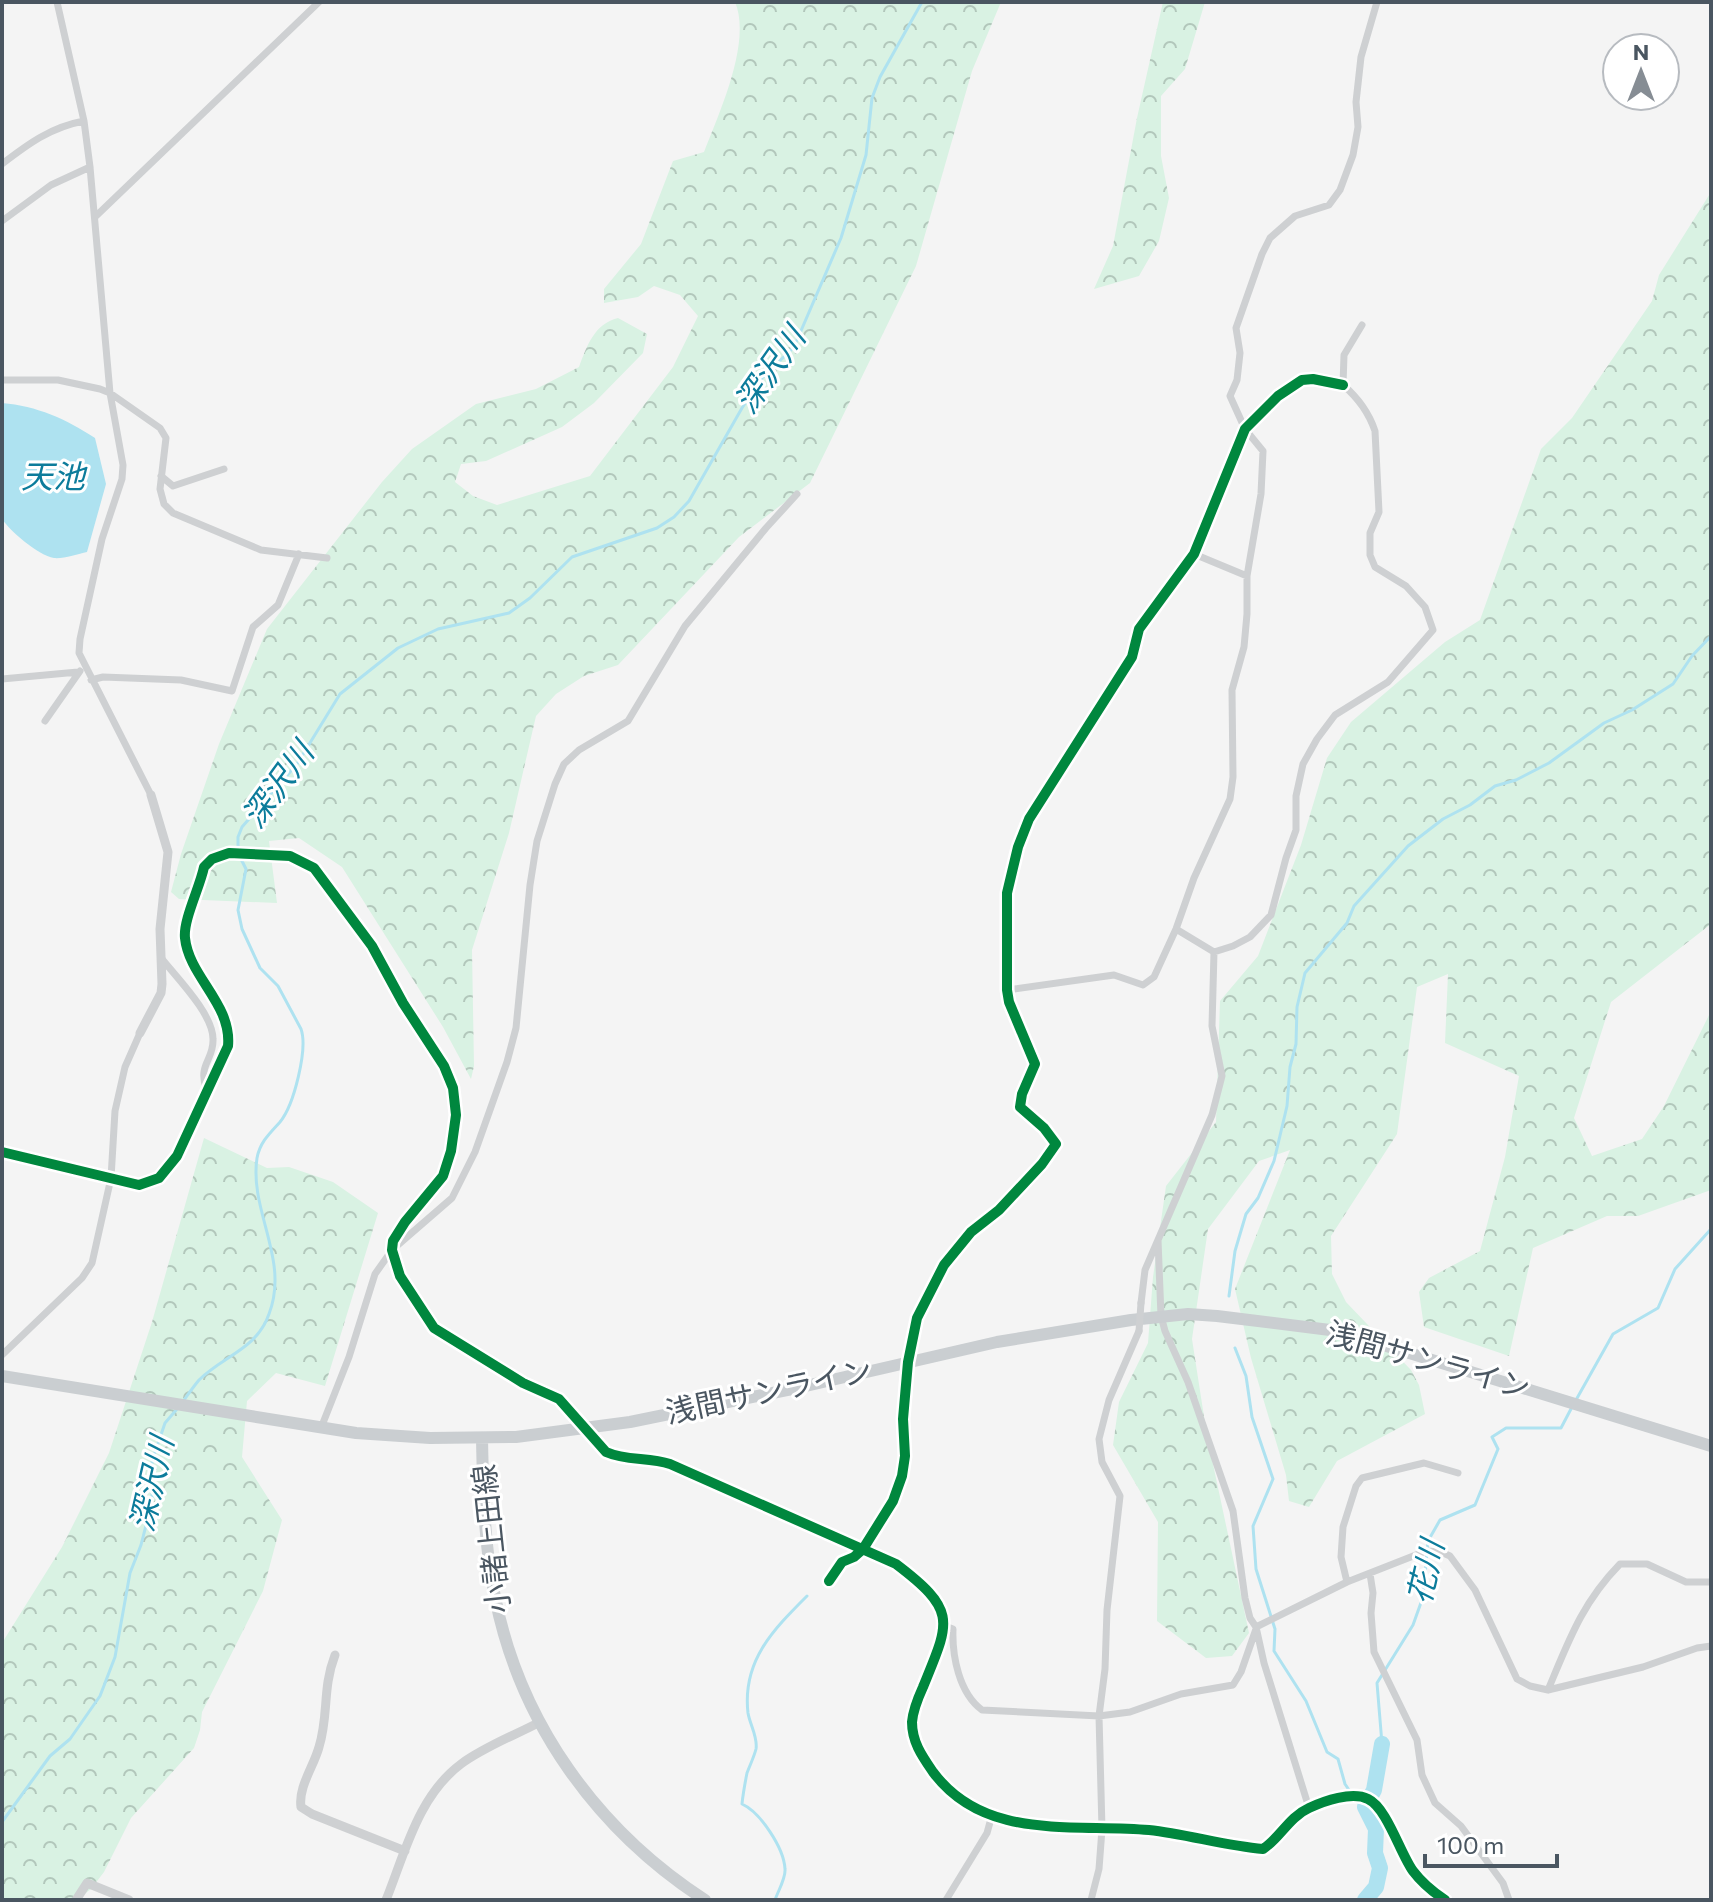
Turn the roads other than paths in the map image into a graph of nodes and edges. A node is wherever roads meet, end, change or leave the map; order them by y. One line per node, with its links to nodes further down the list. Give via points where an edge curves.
1 (57, 2): 4 (street)
2 (319, 2): 7 (street)
3 (1377, 2): 13 (street, via 1361,57 1353,155 1340,190 1329,205 1295,216 1270,238 1240,313 1237,380 1230,396)
4 (84, 121): 5 (street, via 60,125); 6 (street)
5 (2, 164)
6 (90, 167): 7 (street); 8 (street, via 51,185)
7 (95, 217): 12 (street)
8 (2, 221)
9 (1362, 325): 11 (street, via 1344,355)
10 (2, 380): 12 (street, via 58,380)
11 (1343, 385): 13 (street, via 1302,380); 27 (street, via 1375,431 1379,512 1370,533 1370,555 1375,567 1406,586 1425,607 1432,635 1388,682 1335,715 1317,739 1303,764 1296,830 1271,915 1250,937)
12 (110, 393): 15 (street, via 160,428 166,438); 21 (street, via 122,479 83,625)
13 (1245, 429): 18 (street); 20 (street, via 1263,451)
14 (224, 469): 15 (street, via 173,486)
15 (161, 476): 17 (street, via 164,504 173,513 245,546)
16 (797, 494): 35 (street, via 685,626 628,721 564,764 537,841 516,1028 507,1062 475,1152 452,1198)
17 (299, 554): 19 (street); 23 (street, via 278,605 253,627 232,691 181,680)
18 (1194, 554): 20 (street); 29 (street, via 1139,629 1132,657 1029,819 1007,893)
19 (327, 558)
20 (1247, 576): 26 (street, via 1244,647 1232,690 1230,799)
21 (81, 670): 22 (street); 23 (street); 24 (street)
22 (2, 679)
23 (91, 680): 25 (street)
24 (45, 721)
25 (151, 795): 28 (street, via 168,852)
26 (1176, 929): 27 (street); 29 (street, via 1154,977 1143,985 1114,975)
27 (1214, 952): 34 (street, via 1212,1026 1222,1076 1212,1115)
28 (162, 959): 30 (street, via 161,993); 31 (street, via 210,1023 213,1038 202,1076)
29 (1007, 990): 38 (street, via 1035,1064 1020,1107 1056,1144 944,1265 917,1318)
30 (140, 1033): 33 (street, via 115,1111)
31 (206, 1088): 33 (street, via 177,1156 159,1178 139,1185); 35 (street, via 228,1046 229,1029 189,956 184,935 204,867 229,853 290,856 314,868 372,946 453,1088 456,1115 443,1176 405,1222)
32 (2, 1152): 33 (street)
33 (111, 1178): 37 (street, via 92,1263)
34 (1158, 1240): 36 (street); 55 (street, bridge, via 1145,1270 1139,1331 1109,1400 1099,1439 1102,1462 1120,1496)
35 (392, 1250): 40 (street, via 375,1274); 41 (street, via 400,1276 434,1328 559,1399)
36 (1161, 1316): 38 (main road, 浅間サンライン); 43 (main road, 浅間サンライン, via 1217,1316 1338,1331); 51 (street, via 1233,1511 1245,1598)
37 (2, 1355)
38 (908, 1362): 41 (main road, 浅間サンライン); 45 (street, via 902,1476)
39 (2, 1376): 40 (main road, 浅間サンライン)
40 (321, 1428): 42 (main road, 浅間サンライン)
41 (585, 1430): 42 (main road, 浅間サンライン); 45 (street, via 616,1457 670,1464)
42 (482, 1438): 56 (main road, 小諸上田線, via 494,1595 514,1669)
43 (1711, 1446)
44 (1458, 1473): 48 (street, via 1424,1463 1362,1478 1343,1527 1341,1557)
45 (863, 1549): 47 (street, via 842,1562); 50 (street, via 913,1576 938,1605)
46 (1370, 1574): 48 (street); 54 (street, via 1426,1551 1450,1556 1475,1590 1517,1679); 68 (street, via 1374,1652 1417,1740 1422,1775 1435,1803 1461,1826 1503,1883)
47 (829, 1581)
48 (1347, 1582): 51 (street)
49 (1711, 1582): 54 (street, via 1686,1582 1647,1564 1620,1564 1579,1615)
50 (945, 1626): 55 (street, via 953,1629 952,1649 967,1692 982,1710); 58 (street, via 913,1712 913,1735 944,1786)
51 (1256, 1627): 55 (street, via 1233,1685); 57 (street)
52 (1711, 1646): 54 (street)
53 (335, 1655): 60 (street, via 325,1685 320,1745 300,1796 301,1807)
54 (1548, 1690)
55 (1099, 1716): 59 (street)
56 (538, 1723): 60 (street, via 449,1774 422,1810); 64 (main road, 小諸上田線, via 560,1760 613,1824)
57 (1309, 1808): 59 (street, via 1263,1849 1171,1833); 67 (street, via 1354,1795 1371,1801 1412,1869)
58 (992, 1815): 59 (street, via 1056,1829); 65 (street, via 987,1833)
59 (1102, 1829): 66 (street)
60 (405, 1851): 63 (street)
61 (76, 1900): 62 (street, via 87,1883)
62 (129, 1900)
63 (386, 1900)
64 (705, 1900)
65 (946, 1900)
66 (1091, 1900)
67 (1445, 1900)
68 (1509, 1900)

